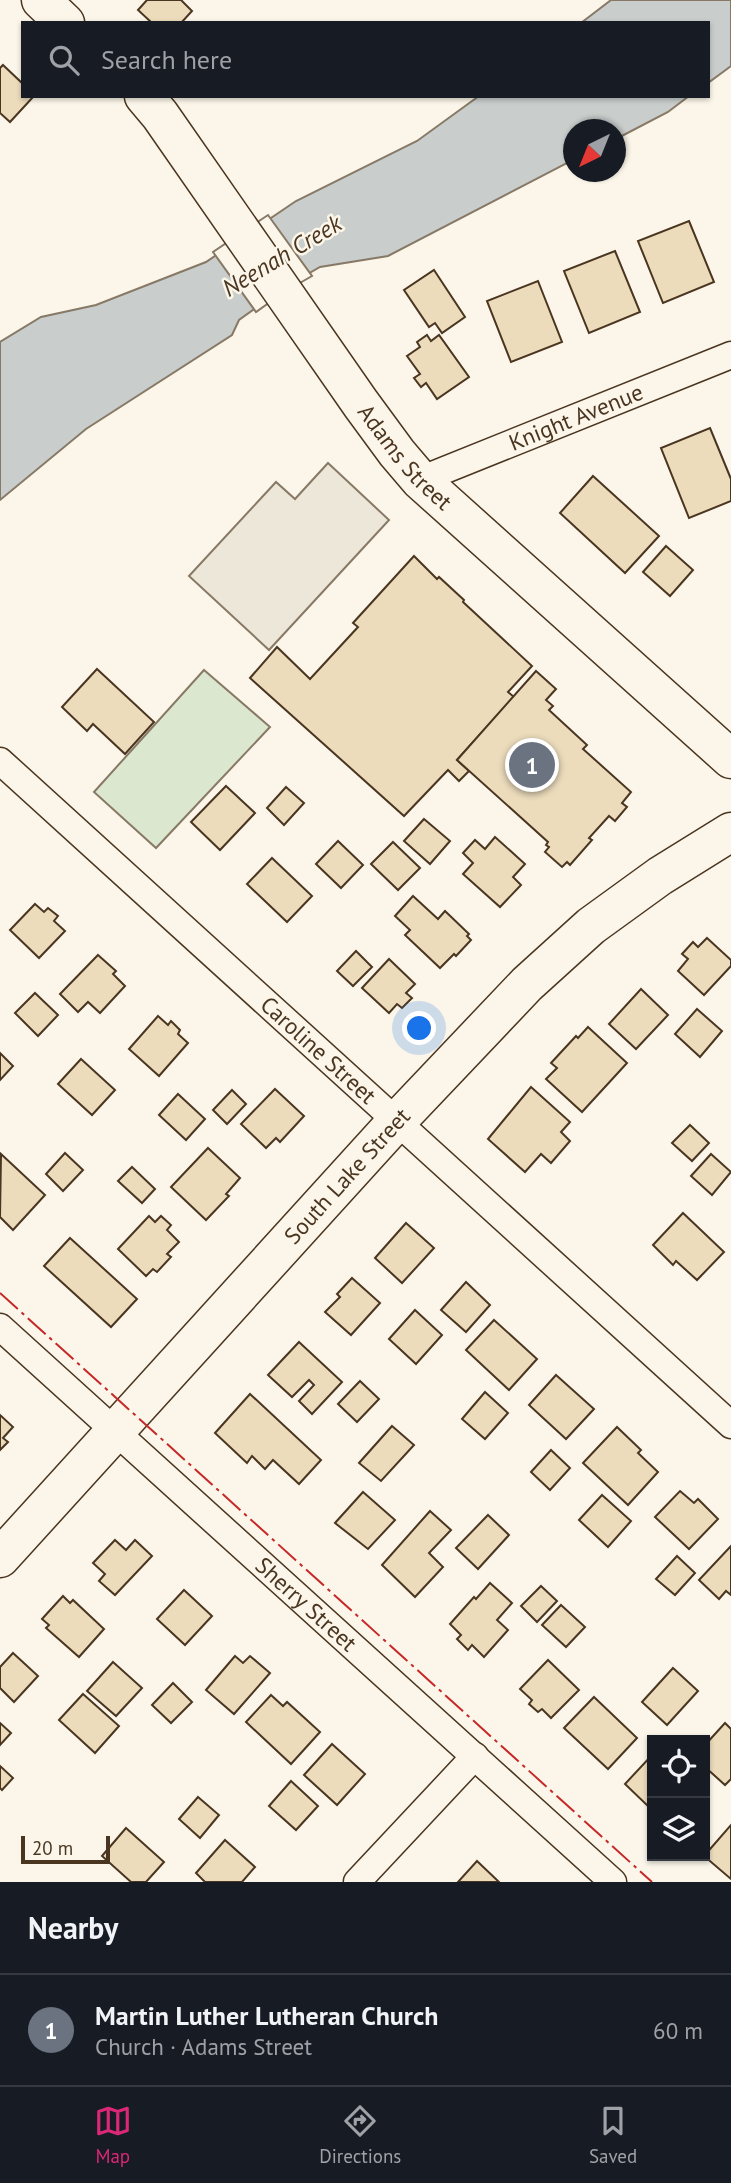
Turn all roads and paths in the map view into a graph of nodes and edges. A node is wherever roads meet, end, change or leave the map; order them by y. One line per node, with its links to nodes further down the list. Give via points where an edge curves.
1 (41, 0): 2 (street)
2 (63, 21)
3 (146, 98): 5 (street, Adams Street, via 368,414)
4 (731, 355): 5 (street, Knight Avenue)
5 (420, 480): 6 (street, Adams Street)
6 (731, 759)
7 (0, 761): 9 (street, Caroline Street)
8 (731, 832): 9 (street, South Lake Street, via 591,926 527,984)
9 (396, 1122): 11 (street, Caroline Street); 12 (street, South Lake Street)
10 (0, 1327): 12 (street, Sherry Street)
11 (731, 1425)
12 (116, 1433): 13 (street, South Lake Street); 14 (street, Sherry Street)
13 (0, 1558)
14 (475, 1756): 15 (street); 16 (street, Sherry Street)
15 (356, 1882)
16 (613, 1882)

